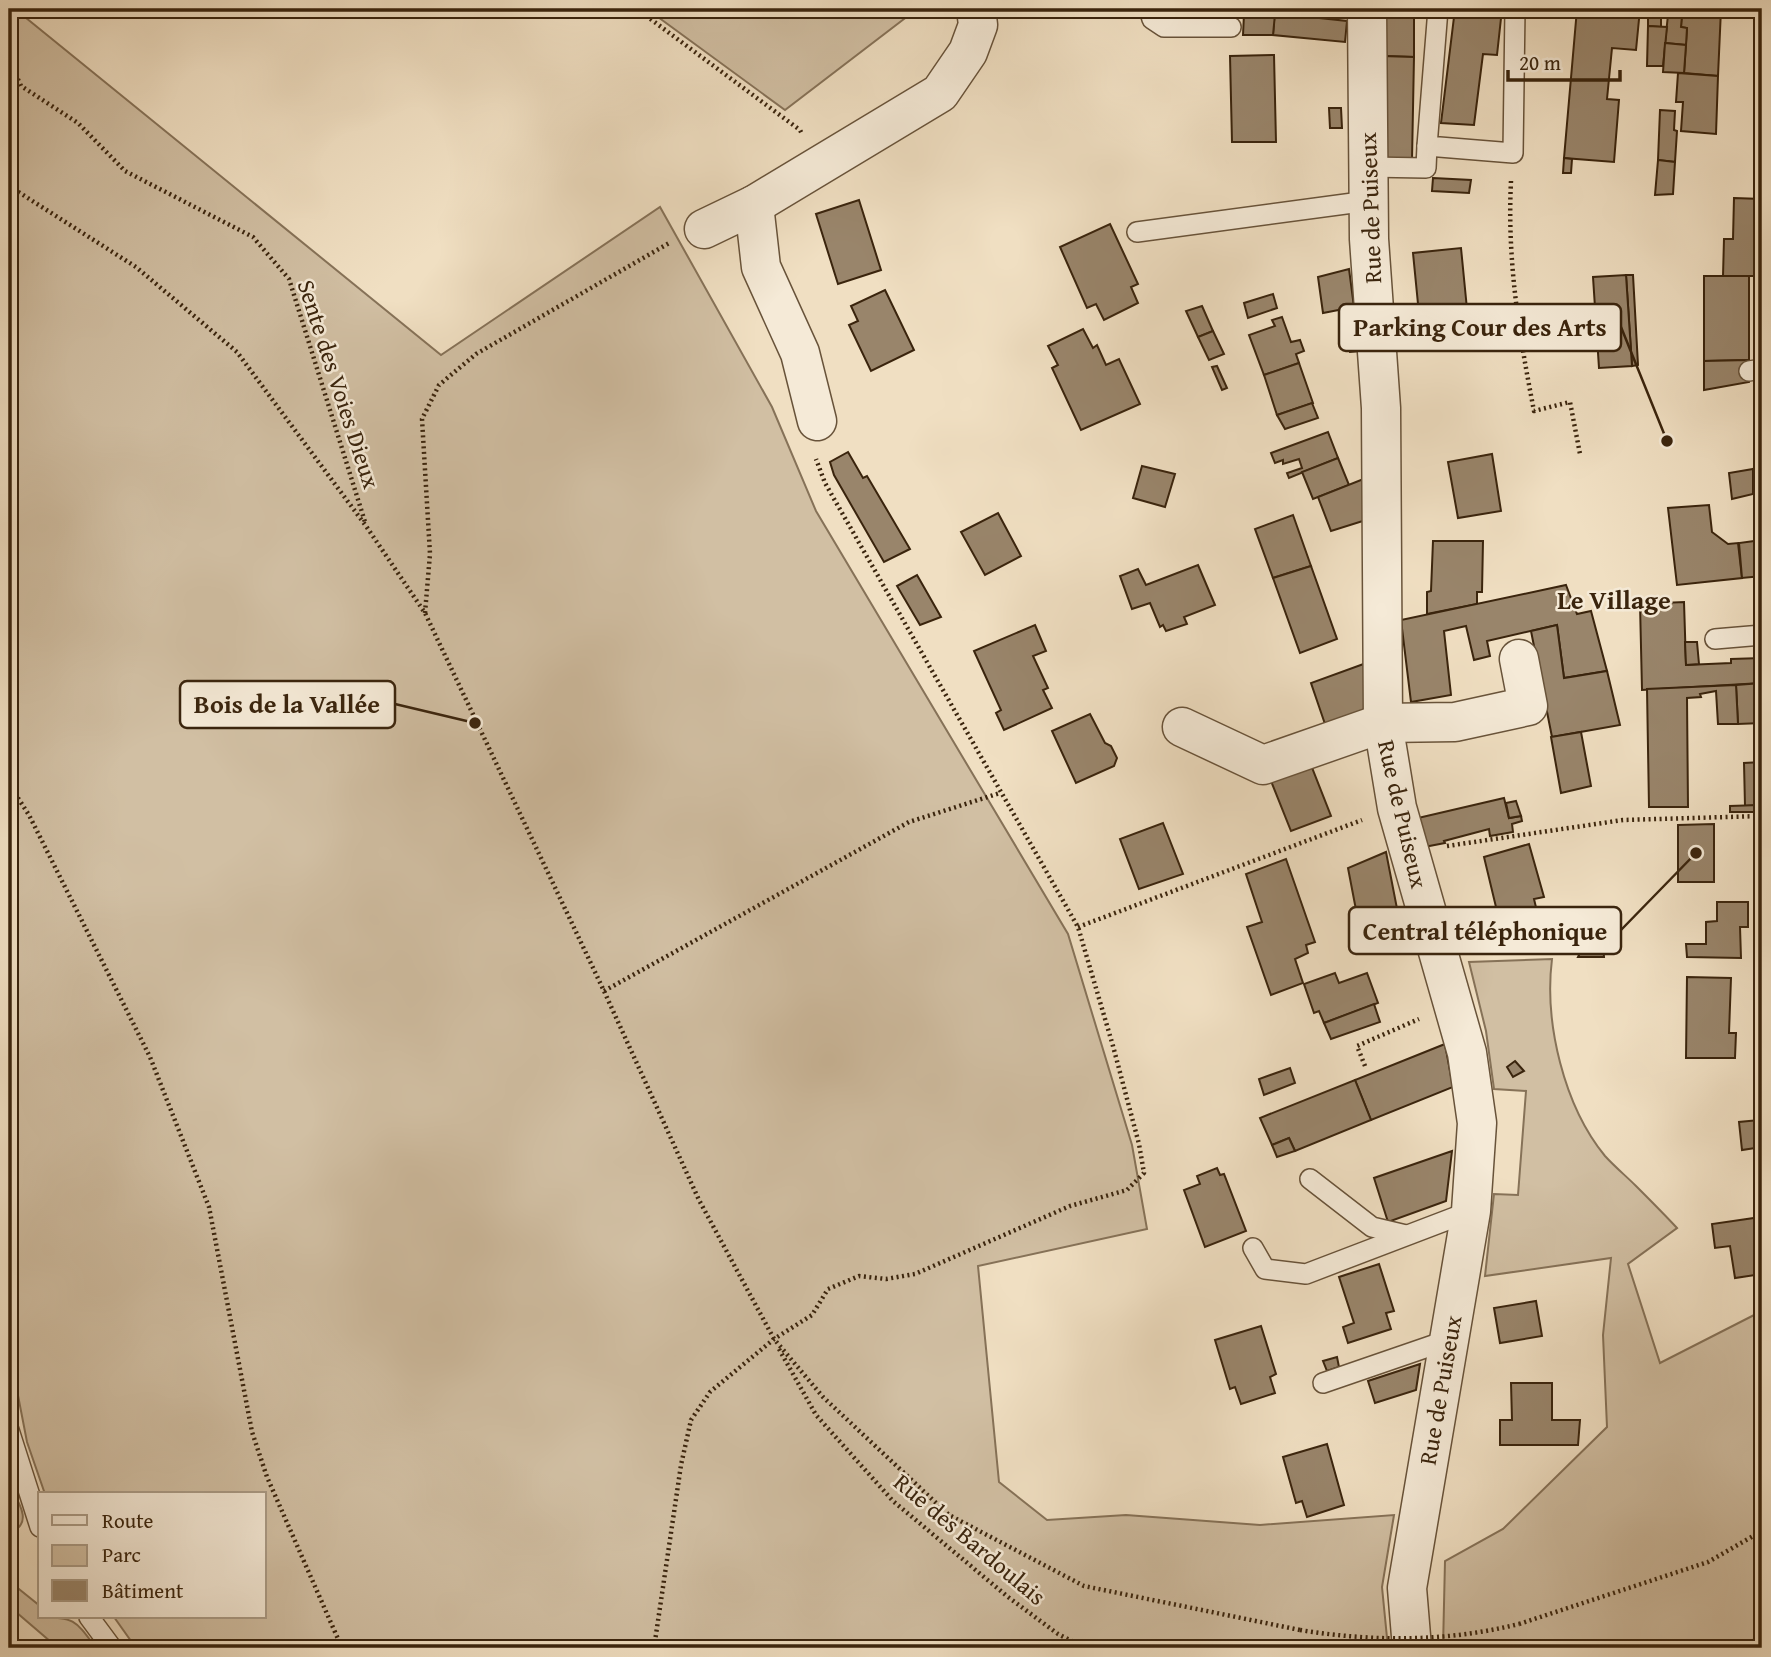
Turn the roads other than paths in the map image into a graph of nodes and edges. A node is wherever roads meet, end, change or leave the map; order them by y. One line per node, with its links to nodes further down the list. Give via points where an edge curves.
1 (976, 9): 9 (street, via 978,24 968,52 940,93)
2 (1149, 9): 6 (lane, via 1152,19 1164,27)
3 (1367, 9): 8 (street, Rue de Puiseux)
4 (1438, 9): 7 (lane)
5 (1515, 9): 7 (lane, via 1513,153)
6 (1231, 27)
7 (1427, 146): 8 (lane, via 1426,168)
8 (1368, 184): 11 (lane); 16 (street, Rue de Puiseux, via 1381,408)
9 (754, 205): 10 (street); 12 (street, via 761,267 800,353)
10 (704, 229)
11 (1137, 232)
12 (817, 421)
13 (1762, 635): 14 (lane)
14 (1715, 639)
15 (1519, 659): 16 (street, via 1528,706 1455,722)
16 (1383, 723): 17 (street, via 1264,765); 19 (street, Rue de Puiseux, via 1408,852 1467,1053 1477,1123)
17 (1182, 727)
18 (1310, 1179): 20 (lane, via 1372,1227)
19 (1471, 1210): 20 (lane); 22 (street, Rue de Puiseux)
20 (1406, 1235): 21 (lane, via 1306,1274 1265,1269)
21 (1253, 1248)
22 (1448, 1340): 23 (lane); 28 (street, Rue de Puiseux, via 1407,1588)
23 (1323, 1383)
24 (9, 1430): 25 (lane)
25 (38, 1521)
26 (90, 1618): 27 (lane)
27 (112, 1648)
28 (1412, 1648)

